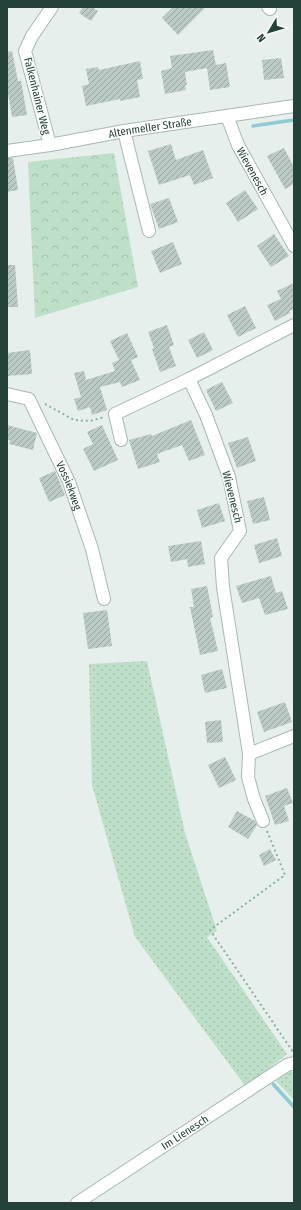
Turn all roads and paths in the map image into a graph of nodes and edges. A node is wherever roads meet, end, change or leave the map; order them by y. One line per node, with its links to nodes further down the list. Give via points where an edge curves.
1 (52, 7): 5 (street, Falkenhainer Weg, via 25,51)
2 (294, 106): 3 (street, Altenmeller Straße)
3 (227, 116): 4 (street, Altenmeller Straße); 8 (street, Wievenesch, via 238,145)
4 (124, 132): 5 (street, Altenmeller Straße); 7 (street)
5 (50, 145): 6 (street, Altenmeller Straße)
6 (7, 151)
7 (149, 231)
8 (294, 246)
9 (294, 325): 10 (street)
10 (189, 379): 13 (street); 17 (street, Wievenesch, via 229,477 240,531 221,558 226,609)
11 (7, 394): 12 (street)
12 (29, 398): 13 (path, via 48,405 74,420 90,421); 15 (street, Vossiekweg, via 69,482 92,548)
13 (115, 414): 14 (street)
14 (121, 440)
15 (104, 600)
16 (294, 736): 17 (street)
17 (249, 754): 18 (street, Wievenesch, via 248,777)
18 (263, 821): 19 (path, via 284,875 210,930)
19 (294, 1053)
20 (294, 1063): 21 (street, Im Lienesch, via 287,1065)
21 (77, 1203)

